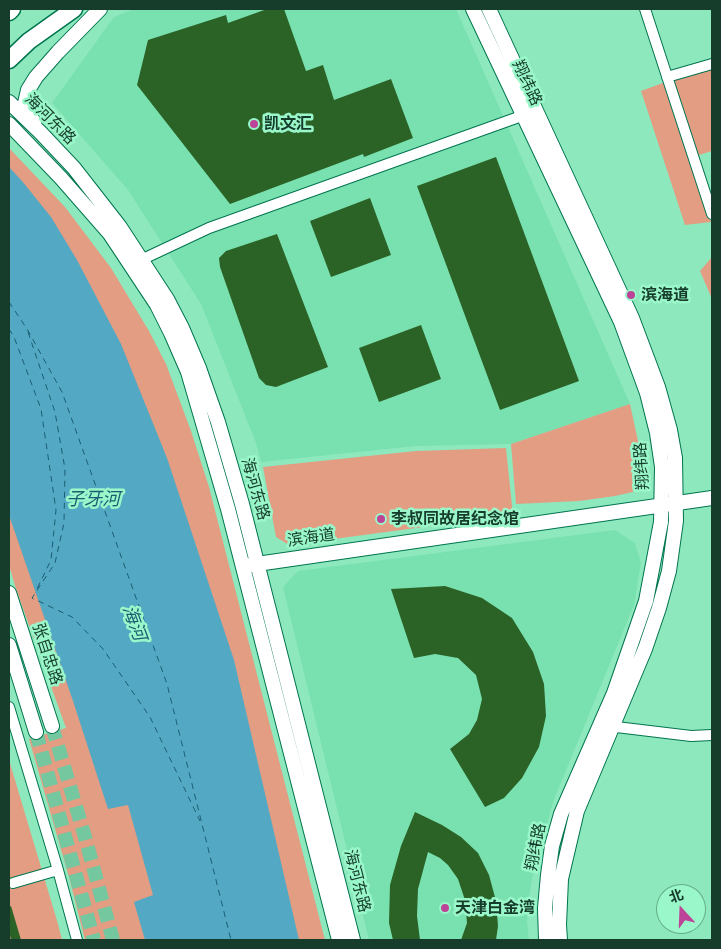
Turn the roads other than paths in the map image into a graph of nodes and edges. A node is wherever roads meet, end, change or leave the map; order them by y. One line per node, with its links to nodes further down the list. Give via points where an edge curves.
1 (12, 9): 7 (main road)
2 (74, 9): 8 (main road)
3 (100, 9): 16 (street, via 36,77 28,90 25,103)
4 (490, 9): 6 (street); 14 (street, 翔纬路)
5 (645, 9): 12 (street)
6 (474, 11): 14 (street, 翔纬路)
7 (9, 12)
8 (29, 41): 9 (street); 10 (main road)
9 (9, 54)
10 (9, 60)
11 (712, 64): 12 (street)
12 (667, 77): 17 (street)
13 (9, 102): 16 (street, 海河东路)
14 (529, 113): 18 (street, via 209,228); 20 (street, 翔纬路, via 632,318 652,368 672,439); 21 (street, 翔纬路, via 639,371 657,433 662,467)
15 (9, 124): 23 (street, 海河东路, via 110,234 160,312 188,372)
16 (41, 133): 18 (street, 海河东路, via 80,176)
17 (712, 214)
18 (143, 259): 22 (street, 海河东路, via 171,306 199,368 218,422)
19 (712, 498): 20 (street, 滨海道)
20 (676, 502): 21 (street, 滨海道); 27 (street, 翔纬路, via 669,571 659,608 645,649)
21 (661, 504): 22 (street, 滨海道); 27 (street, 翔纬路, via 661,522 646,601)
22 (258, 564): 23 (street, 滨海道); 35 (street, 海河东路)
23 (242, 566): 34 (street, 海河东路)
24 (9, 593): 28 (street, 张自忠路)
25 (9, 645): 29 (street, 张自忠路)
26 (9, 707): 31 (street)
27 (606, 725): 30 (street, via 691,736); 36 (street, 翔纬路, via 561,814 552,846 545,908); 37 (street, 翔纬路, via 577,810 560,886)
28 (52, 726)
29 (36, 732)
30 (712, 735)
31 (58, 870): 32 (street); 33 (street)
32 (13, 883)
33 (77, 940)
34 (339, 940)
35 (354, 940)
36 (546, 940)
37 (560, 940)

